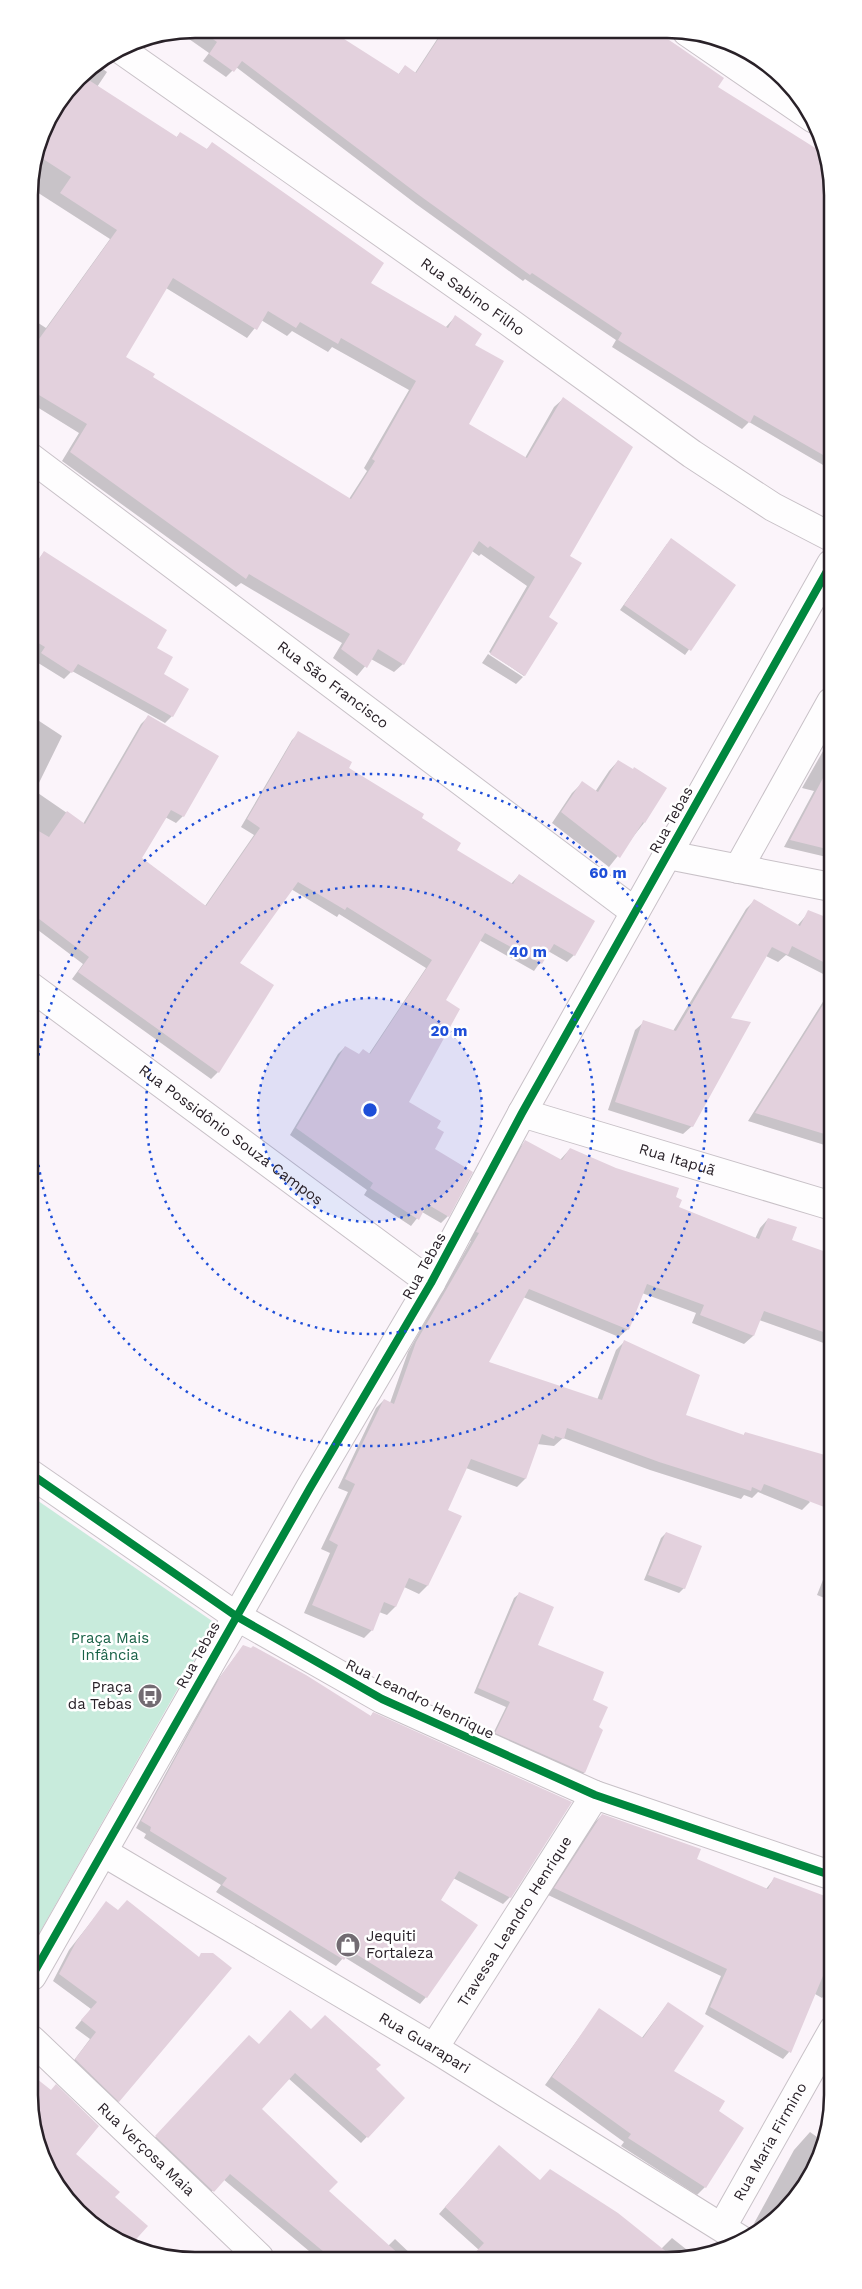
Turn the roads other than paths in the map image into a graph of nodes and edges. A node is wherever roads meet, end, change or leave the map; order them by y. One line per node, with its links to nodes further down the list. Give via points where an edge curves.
1 (719, 46): 3 (street)
2 (126, 54): 5 (street, Rua Sabino Filho, via 692,454 774,508)
3 (799, 108)
4 (38, 463): 11 (street, Rua São Francisco)
5 (825, 534)
6 (825, 575): 8 (street, Rua Tebas)
7 (825, 713): 9 (street)
8 (668, 855): 9 (street, Rua Tebas); 11 (street, Rua Tebas)
9 (738, 869): 10 (street, Rua Tebas)
10 (825, 886)
11 (634, 912): 13 (street, Rua Tebas)
12 (38, 992): 15 (street, Rua Possidônio Souza Campos)
13 (522, 1113): 14 (street, Rua Itapuã); 15 (street, Rua Tebas)
14 (824, 1204)
15 (431, 1283): 17 (street, Rua Tebas)
16 (37, 1478): 17 (street, Rua Leandro Henrique)
17 (236, 1616): 18 (street, Rua Leandro Henrique, via 382,1699); 19 (street, Rua Tebas)
18 (595, 1795): 20 (street, Rua Leandro Henrique); 23 (street, Travessa Leandro Henrique)
19 (103, 1852): 21 (street, Rua Tebas); 23 (street, Rua Guarapari)
20 (824, 1873)
21 (37, 1967)
22 (37, 2045): 26 (street, Rua Verçosa Maia)
23 (434, 2048): 25 (street, Rua Guarapari)
24 (824, 2048): 25 (street, Rua Maria Firmino)
25 (733, 2234)
26 (254, 2252)

